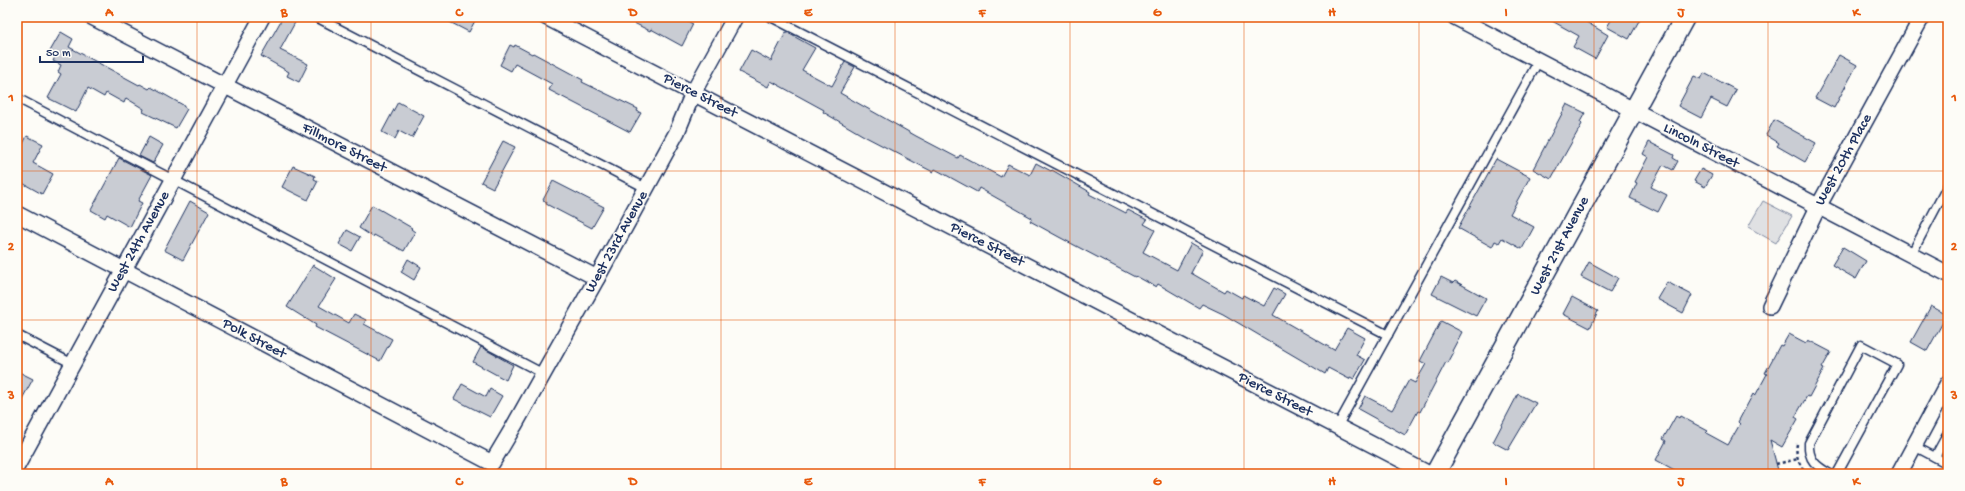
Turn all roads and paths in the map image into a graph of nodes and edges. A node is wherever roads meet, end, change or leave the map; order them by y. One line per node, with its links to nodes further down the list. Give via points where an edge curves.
1 (92, 17): 11 (street, Fillmore Street)
2 (262, 17): 11 (street, West 24th Avenue)
3 (316, 17): 17 (lane)
4 (546, 17): 12 (street, Pierce Street)
5 (735, 17): 12 (street, West 23rd Avenue)
6 (771, 17): 26 (lane)
7 (1455, 17): 10 (street, Lincoln Street)
8 (1685, 17): 14 (street, West 21st Avenue)
9 (1922, 17): 18 (street, West 20th Place)
10 (1539, 60): 14 (street, Lincoln Street); 26 (lane)
11 (225, 86): 15 (street, West 24th Avenue); 23 (street, Fillmore Street)
12 (693, 93): 17 (street, West 23rd Avenue, via 677,132); 30 (street, Pierce Street)
13 (17, 98): 15 (lane)
14 (1634, 111): 18 (street, Lincoln Street); 41 (street, West 21st Avenue)
15 (173, 180): 21 (street, West 24th Avenue); 28 (lane)
16 (1948, 185): 20 (lane)
17 (646, 188): 23 (street, West 23rd Avenue)
18 (1818, 207): 20 (street, Lincoln Street); 24 (street, West 20th Place)
19 (17, 214): 21 (street, Polk Street)
20 (1911, 254): 22 (street, Lincoln Street)
21 (124, 270): 27 (street, West 24th Avenue); 36 (street, Polk Street)
22 (1948, 274)
23 (597, 278): 28 (street, West 23rd Avenue)
24 (1770, 306)
25 (17, 335): 27 (lane)
26 (1388, 335): 30 (lane)
27 (73, 364): 33 (street, West 24th Avenue)
28 (544, 374): 36 (street, West 23rd Avenue)
29 (1948, 383): 32 (street)
30 (1337, 427): 40 (street, Pierce Street)
31 (1948, 433): 34 (lane)
32 (1914, 446): 34 (lane); 44 (street)
33 (21, 449): 39 (street, West 24th Avenue)
34 (1935, 457): 38 (lane)
35 (1798, 459): 37 (path)
36 (492, 463)
37 (1776, 464)
38 (1948, 464)
39 (17, 466)
40 (1428, 474)
41 (1435, 474)
42 (1830, 474): 43 (lane, via 1811,460 1809,443 1861,345 1897,364)
43 (1837, 474)
44 (1899, 474)

